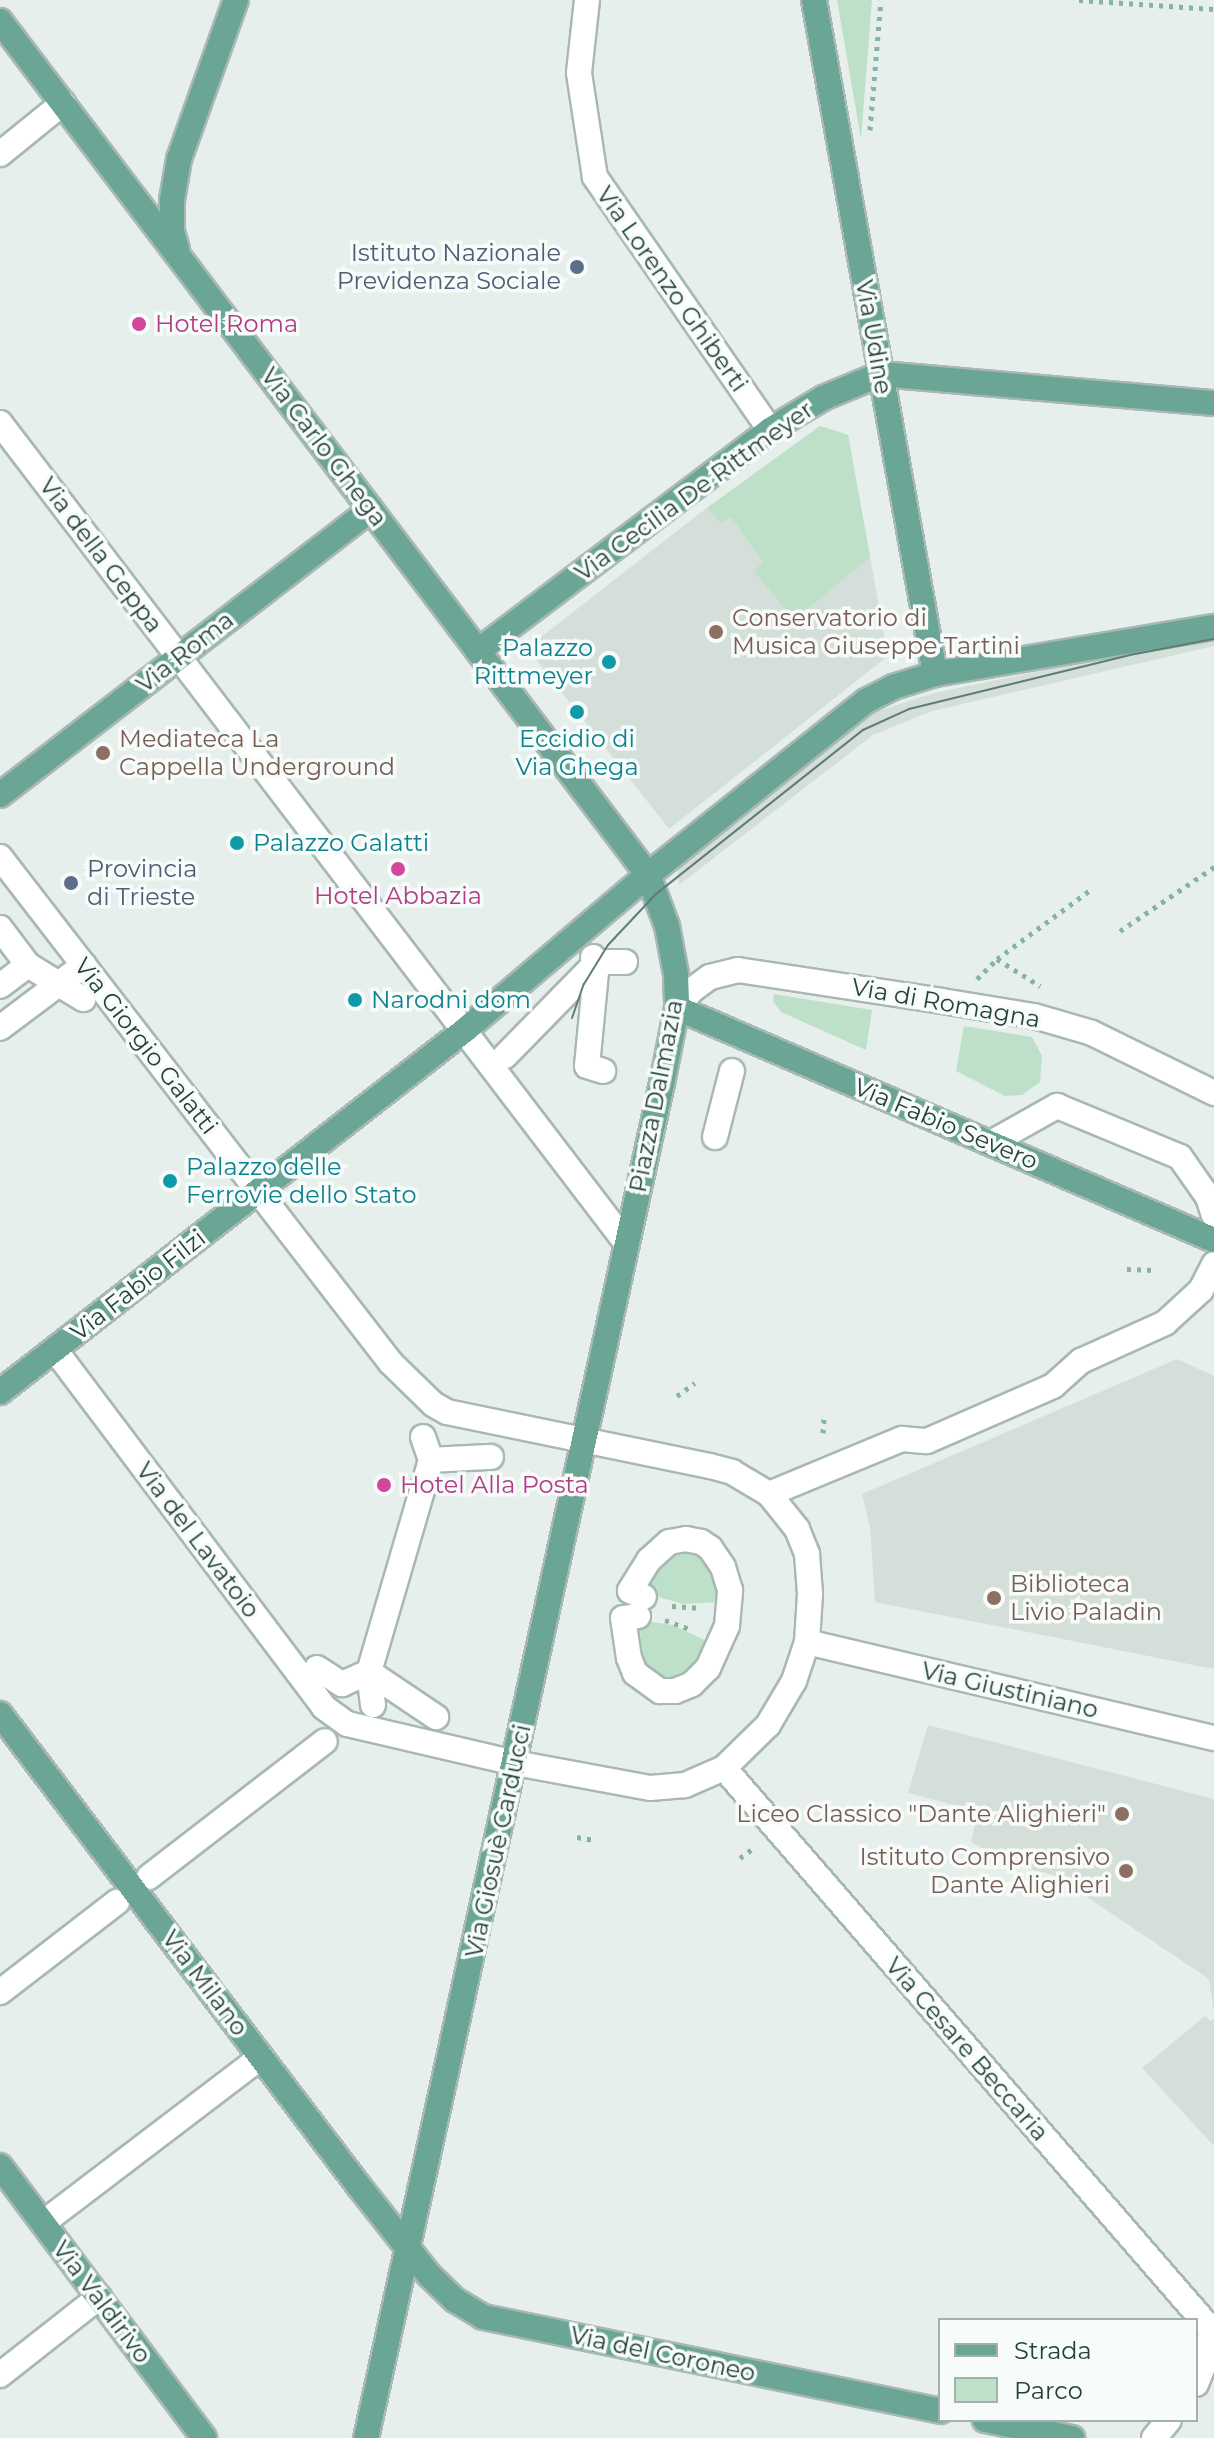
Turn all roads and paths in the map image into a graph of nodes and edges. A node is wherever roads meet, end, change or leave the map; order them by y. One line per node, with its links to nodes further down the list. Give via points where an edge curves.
1 (236, 0): 11 (main road, via 176,169 172,232)
2 (587, 0): 15 (street, Via Lorenzo Ghiberti, via 579,73 595,177)
3 (814, 0): 12 (main road, Via Udine)
4 (881, 0): 9 (path)
5 (1079, 0): 6 (path)
6 (1214, 9)
7 (0, 21): 8 (main road, Via Carlo Ghega)
8 (63, 103): 10 (street); 11 (main road, Via Carlo Ghega)
9 (869, 141)
10 (0, 154)
11 (179, 255): 16 (main road, Via Carlo Ghega)
12 (881, 374): 13 (main road, Via Cecilia De Rittmeyer); 15 (main road, Via Cecilia De Rittmeyer, via 823,398); 20 (main road, Via Udine)
13 (1214, 403)
14 (0, 423): 19 (street, Via della Geppa)
15 (770, 430): 18 (main road, Via Cecilia De Rittmeyer)
16 (371, 509): 18 (main road, Via Carlo Ghega); 19 (main road, Via Roma)
17 (1214, 627): 20 (main road)
18 (478, 651): 24 (main road, Via Carlo Ghega)
19 (179, 657): 21 (main road, Via Roma); 38 (street, Via della Geppa)
20 (935, 674): 24 (main road, via 866,701)
21 (0, 795)
22 (0, 857): 32 (street, Via Giorgio Galatti)
23 (1214, 867): 27 (path)
24 (648, 875): 36 (main road, Piazza Dalmazia, via 672,949); 38 (main road)
25 (1093, 888): 29 (path)
26 (0, 928): 31 (street)
27 (1120, 931)
28 (592, 956): 30 (street); 39 (street); 40 (street, via 587,1066)
29 (997, 959)
30 (625, 962)
31 (28, 965): 33 (street); 34 (street)
32 (84, 965): 33 (street); 45 (street, Via Giorgio Galatti)
33 (59, 984): 35 (street); 37 (street)
34 (0, 986)
35 (83, 999)
36 (677, 1008): 42 (street, Via di Romagna, via 710,977 738,970 942,1001 1034,1016 1092,1033); 44 (main road, Via Fabio Severo); 48 (main road, Piazza Dalmazia)
37 (0, 1028)
38 (465, 1030): 45 (main road, Via Fabio Filzi); 48 (street, Piazza Dalmazia)
39 (505, 1056)
40 (603, 1071)
41 (722, 1085): 43 (street)
42 (1214, 1093)
43 (715, 1137)
44 (991, 1143): 46 (street, via 1057,1106 1180,1157); 47 (main road, Via Fabio Severo)
45 (259, 1191): 52 (main road, Via Fabio Filzi); 58 (street, Via Giorgio Galatti, via 412,1385 447,1412)
46 (1214, 1215)
47 (1214, 1240)
48 (627, 1244): 58 (main road, Via Giosuè Carducci)
49 (1214, 1264): 60 (street, via 1201,1290 1165,1323 1081,1361 1053,1386 927,1441 902,1439)
50 (1127, 1269): 51 (path)
51 (1155, 1270)
52 (55, 1350): 54 (main road, Via Fabio Filzi); 74 (street, Via del Lavatoio, via 324,1707 347,1724)
53 (695, 1383): 55 (path)
54 (0, 1392)
55 (677, 1396)
56 (824, 1419): 57 (path)
57 (823, 1433)
58 (584, 1441): 60 (street, Via Giorgio Galatti, via 732,1472); 74 (main road, Via Giosuè Carducci)
59 (491, 1457): 68 (street, via 427,1448)
60 (769, 1494): 64 (street, via 797,1529 807,1554)
61 (640, 1550): 62 (street)
62 (634, 1606): 63 (path); 63 (street, via 649,1560 669,1542 686,1539 701,1542 717,1558 730,1590); 65 (path); 65 (street, via 635,1673 660,1691 692,1684 708,1668); 66 (street)
63 (724, 1607): 65 (street)
64 (807, 1642): 72 (street, Via Giustiniano); 75 (street, via 794,1681 768,1725)
65 (716, 1643)
66 (615, 1651)
67 (317, 1668): 68 (street, via 342,1684)
68 (369, 1672): 69 (street); 71 (street)
69 (373, 1705)
70 (0, 1714): 83 (main road, Via Milano)
71 (436, 1717)
72 (1214, 1738)
73 (325, 1741): 80 (street)
74 (515, 1763): 75 (street, via 650,1788 685,1785); 86 (main road, Via Giosuè Carducci)
75 (724, 1768): 88 (street, Via Cesare Beccaria)
76 (577, 1837): 77 (path)
77 (594, 1840)
78 (751, 1850): 79 (path)
79 (740, 1858)
80 (149, 1877)
81 (117, 1902): 82 (street)
82 (0, 1992)
83 (261, 2057): 85 (street); 86 (main road, Via Milano)
84 (0, 2166): 85 (main road, Via Valdirivo)
85 (43, 2223): 87 (main road, Via Valdirivo)
86 (410, 2252): 91 (main road, Via del Coroneo, via 455,2300 483,2317); 95 (main road, Via Giosuè Carducci)
87 (99, 2297): 89 (street); 94 (main road, Via Valdirivo)
88 (1212, 2332): 90 (street)
89 (0, 2375)
90 (1198, 2379)
91 (938, 2411)
92 (995, 2422): 96 (main road)
93 (1167, 2422): 97 (street)
94 (204, 2438)
95 (366, 2438)
96 (1072, 2438)
97 (1154, 2438)

